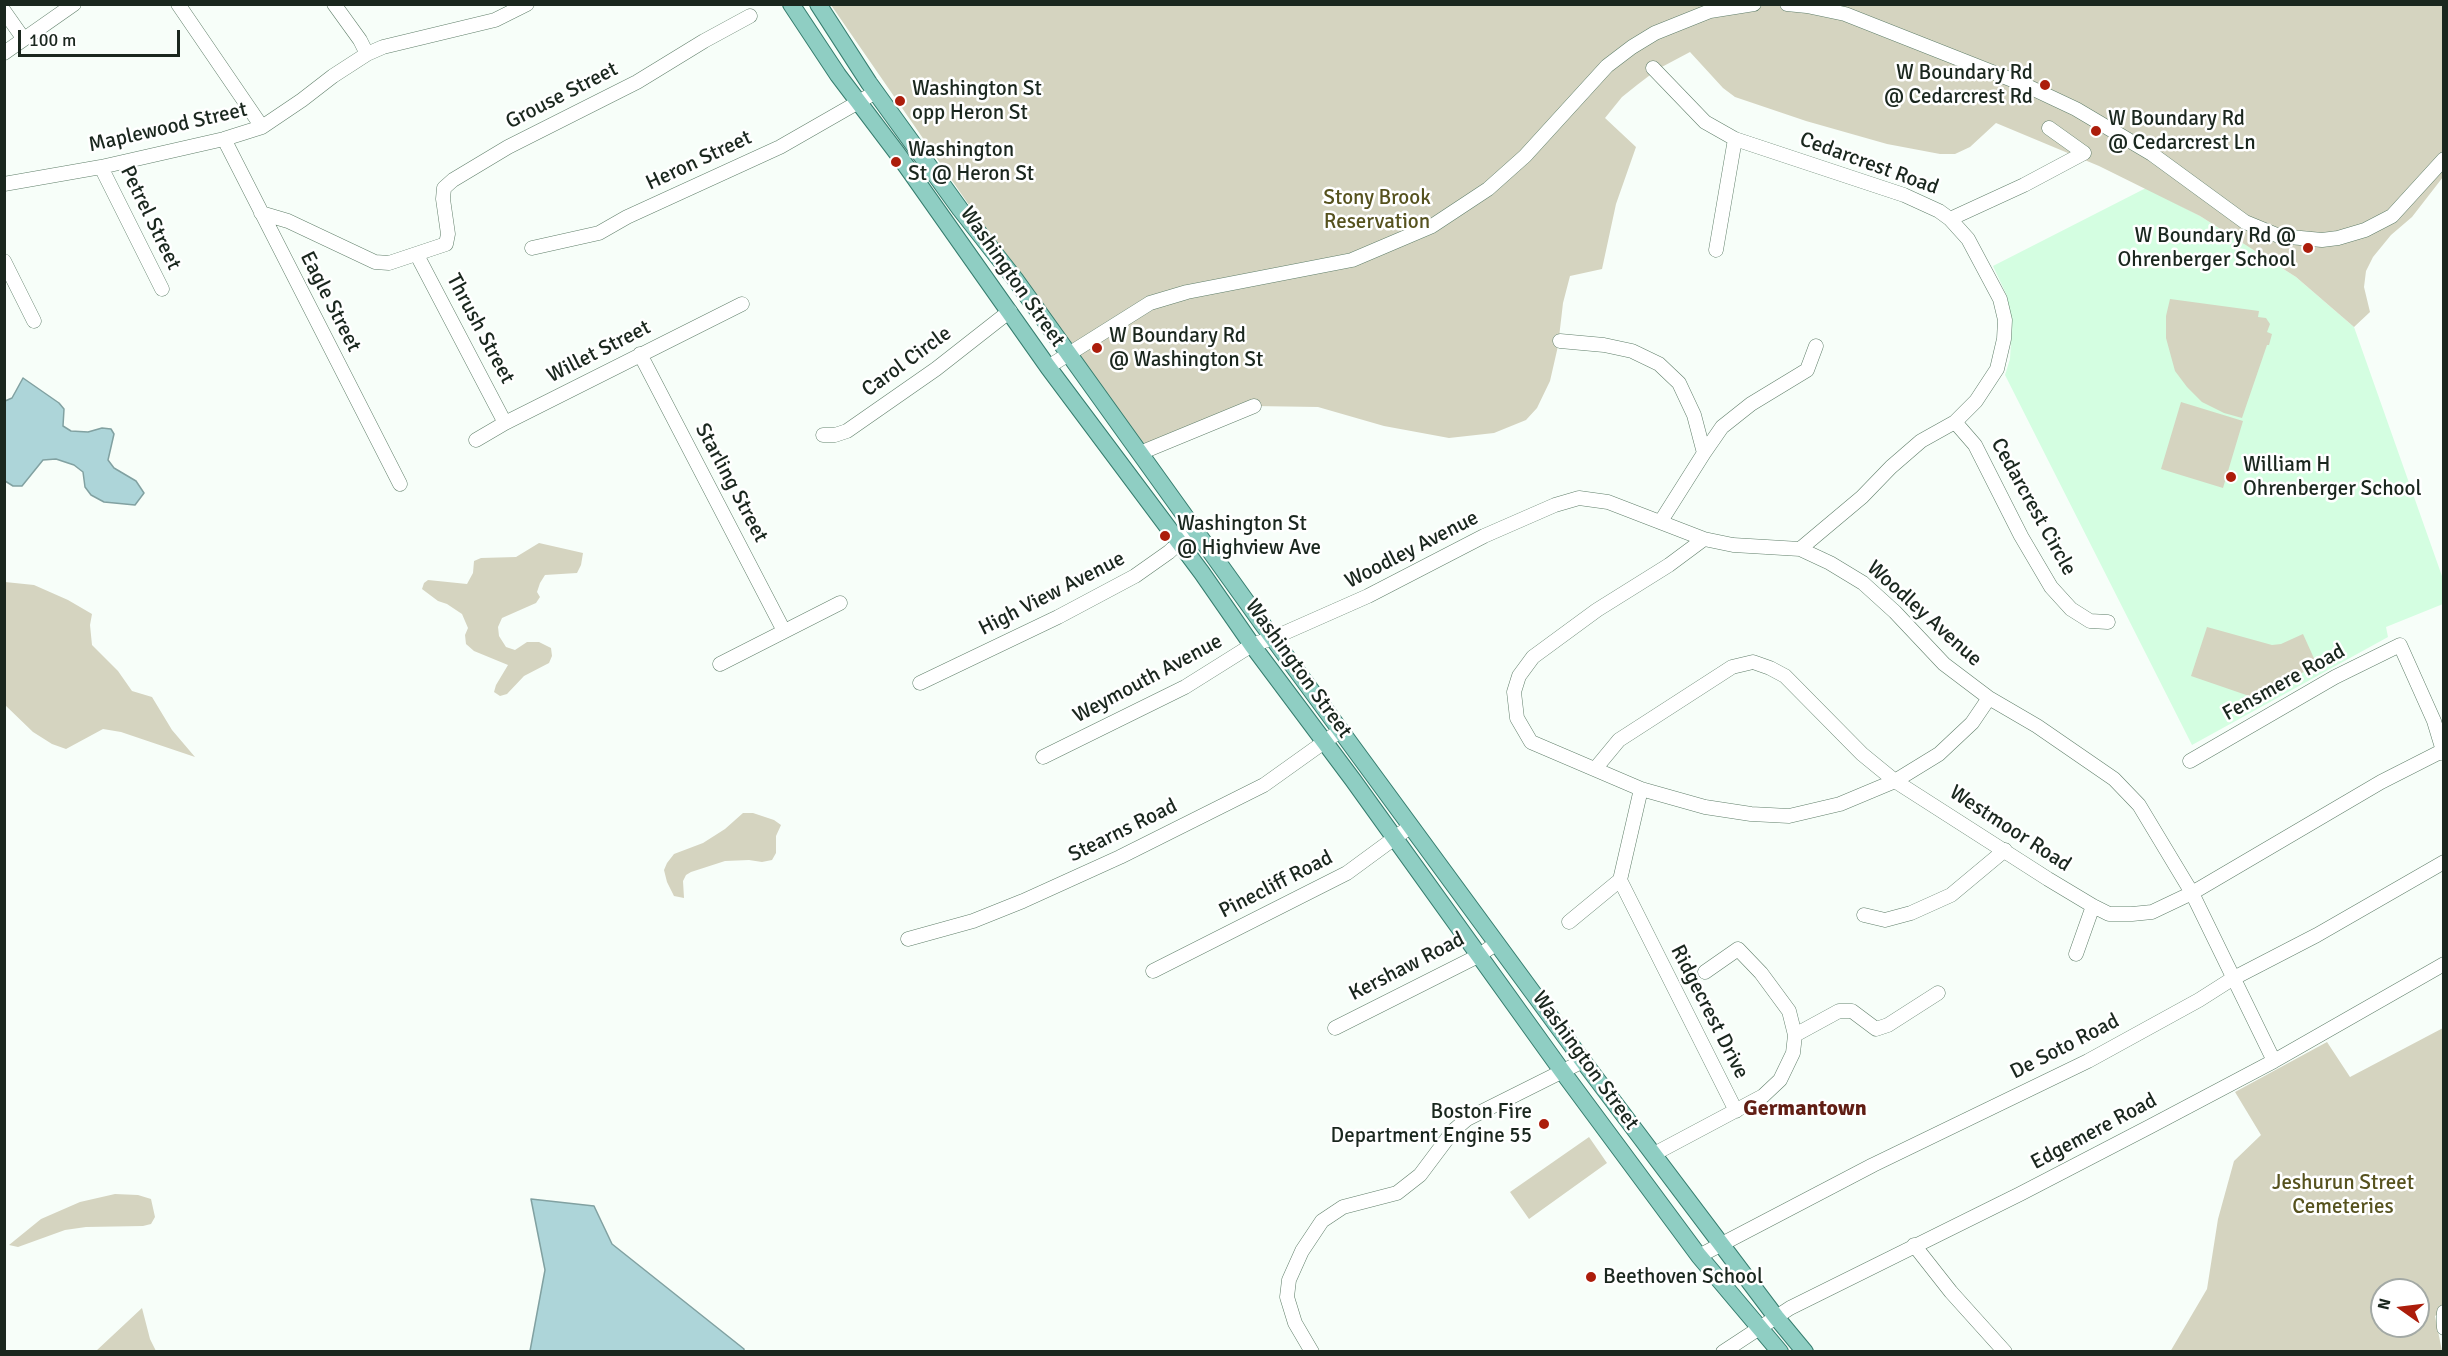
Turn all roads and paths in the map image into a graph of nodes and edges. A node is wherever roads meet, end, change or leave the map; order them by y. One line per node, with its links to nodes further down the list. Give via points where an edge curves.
1 (74, 4): 11 (street)
2 (178, 4): 17 (street)
3 (334, 4): 13 (street)
4 (527, 4): 13 (street, Maplewood Street, via 495,21)
5 (791, 4): 16 (main road, Washington Street)
6 (818, 4): 15 (main road, Washington Street)
7 (1754, 4): 37 (street, via 1710,11 1655,33 1632,47 1607,66 1525,156 1488,189 1432,226 1352,261 1187,292 1150,303)
8 (1787, 4): 21 (street, via 1845,14 2076,109 2152,154 2245,222 2279,236 2322,240 2365,230 2392,216)
9 (4, 11): 11 (street)
10 (750, 16): 28 (street, Grouse Street, via 637,82 508,147 453,180 444,188 446,244)
11 (23, 38): 12 (street)
12 (4, 53)
13 (367, 54): 17 (street, Maplewood Street)
14 (1653, 68): 20 (street, Cedarcrest Road, via 1705,122)
15 (876, 92): 16 (street, Heron Street); 37 (main road, Washington Street)
16 (858, 102): 26 (street, Heron Street, via 780,147 599,233); 32 (main road, Washington Street)
17 (262, 127): 19 (street, Maplewood Street)
18 (2049, 128): 25 (street, via 2084,153)
19 (224, 139): 22 (street, Maplewood Street); 24 (street, Eagle Street)
20 (1735, 139): 25 (street, Cedarcrest Road, via 1904,195); 27 (street)
21 (2444, 159)
22 (101, 167): 23 (street, Maplewood Street); 30 (street, Petrel Street)
23 (4, 184)
24 (261, 213): 28 (street, via 288,221 375,262 389,263); 46 (street, Eagle Street)
25 (1950, 219): 40 (street, Cedarcrest Road, via 1968,239 1984,267 2000,299 2005,320 1997,369 1976,401)
26 (532, 248)
27 (1716, 250)
28 (417, 255): 41 (street, Thrush Street)
29 (4, 261): 33 (street)
30 (162, 289)
31 (742, 304): 36 (street, Willet Street)
32 (1010, 311): 38 (main road, Washington Street); 42 (street, Carol Circle, via 847,431)
33 (34, 321)
34 (1560, 341): 45 (street, via 1632,351 1659,364 1679,383 1694,415)
35 (1816, 346): 45 (street, via 1807,370 1722,427)
36 (640, 354): 41 (street, Willet Street); 54 (street, Starling Street)
37 (1069, 355): 38 (street); 44 (main road, Washington Street)
38 (1048, 367): 50 (main road, Washington Street)
39 (1254, 406): 44 (street)
40 (1955, 422): 51 (street, Cedarcrest Road, via 1921,441); 53 (street, Cedarcrest Circle, via 1975,445 2051,587 2090,621)
41 (505, 423): 43 (street, Willet Street)
42 (823, 435)
43 (476, 440)
44 (1140, 453): 48 (main road, Washington Street)
45 (1704, 453): 47 (street)
46 (399, 484)
47 (1661, 521): 49 (street, Woodley Avenue); 55 (street, Woodley Avenue, via 1608,502 1579,498 1555,505)
48 (1194, 529): 50 (street, High View Avenue); 55 (main road, Washington Street)
49 (1704, 539): 51 (street, Woodley Avenue); 66 (street, via 1533,657 1519,676 1514,692 1517,718 1531,742)
50 (1180, 542): 56 (main road, Washington Street); 58 (street, High View Avenue, via 1135,576)
51 (1800, 549): 59 (street, Woodley Avenue, via 1863,583 1944,664)
52 (840, 603): 54 (street)
53 (2108, 622)
54 (784, 631): 57 (street)
55 (1273, 638): 56 (street, Weymouth Avenue); 61 (main road, Washington Street)
56 (1252, 645): 62 (main road, Washington Street); 64 (street, Weymouth Avenue, via 1185,687)
57 (720, 664)
58 (920, 683)
59 (1989, 698): 67 (street, via 1972,723 1939,754); 74 (street, Woodley Avenue, via 2114,779 2139,804)
60 (2439, 720): 63 (street); 65 (street, Fensmere Road, via 2400,645 2335,677)
61 (1341, 730): 62 (street, Stearns Road); 69 (main road, Washington Street)
62 (1323, 743): 70 (main road, Washington Street); 78 (street, Stearns Road, via 1264,785 1120,857 972,921)
63 (2443, 752): 74 (street, Westmoor Road, via 2381,782)
64 (1043, 756)
65 (2190, 760)
66 (1595, 770): 67 (street, Westmoor Road, via 1619,740 1732,667 1753,662 1785,676 1862,754); 68 (street)
67 (1895, 781): 68 (street, via 1840,804 1789,816 1705,807); 71 (street, Westmoor Road)
68 (1641, 789): 73 (street)
69 (1411, 826): 70 (street, Pinecliff Road); 79 (main road, Washington Street)
70 (1394, 839): 81 (main road, Washington Street); 83 (street, Pinecliff Road, via 1347,873)
71 (2005, 850): 75 (street, Westmoor Road); 76 (street, via 1951,895 1885,920)
72 (2444, 862): 85 (street, De Soto Road)
73 (1620, 880): 77 (street); 92 (street, Ridgecrest Drive)
74 (2192, 893): 75 (street, Westmoor Road, via 2152,912 2109,914); 85 (street, Woodley Avenue)
75 (2093, 906): 80 (street)
76 (1864, 915)
77 (1569, 922)
78 (908, 939)
79 (1497, 943): 81 (street, Kershaw Road); 89 (main road, Washington Street)
80 (2076, 954)
81 (1478, 956): 87 (street, Kershaw Road); 91 (main road, Washington Street)
82 (2444, 964): 90 (street, Edgemere Road)
83 (1153, 971)
84 (1705, 972): 88 (street, via 1738,949 1789,1011)
85 (2232, 979): 90 (street, Woodley Avenue); 94 (street, De Soto Road, via 2088,1061)
86 (1938, 993): 88 (street, via 1876,1029 1852,1011 1839,1011)
87 (1335, 1028)
88 (1795, 1035): 92 (street, via 1780,1080 1763,1096)
89 (1583, 1061): 91 (street); 93 (main road, Washington Street)
90 (2274, 1061): 95 (street, Edgemere Road)
91 (1562, 1071): 96 (main road, Washington Street); 101 (street, via 1467,1119 1420,1174 1397,1193 1343,1207 1322,1221 1288,1280 1287,1297 1295,1323)
92 (1736, 1111): 93 (street, Ridgecrest Drive)
93 (1654, 1154): 94 (main road, Washington Street)
94 (1722, 1244): 96 (street, De Soto Road); 98 (main road, Washington Street)
95 (1914, 1245): 98 (street, Edgemere Road); 105 (street)
96 (1699, 1256): 99 (main road, Washington Street)
97 (2444, 1312): 100 (street)
98 (1776, 1317): 99 (street, Edgemere Road); 104 (main road, Washington Street)
99 (1760, 1327): 102 (street, Edgemere Road); 103 (main road, Washington Street)
100 (2444, 1328)
101 (1312, 1352)
102 (1723, 1352)
103 (1780, 1352)
104 (1805, 1352)
105 (2005, 1352)

